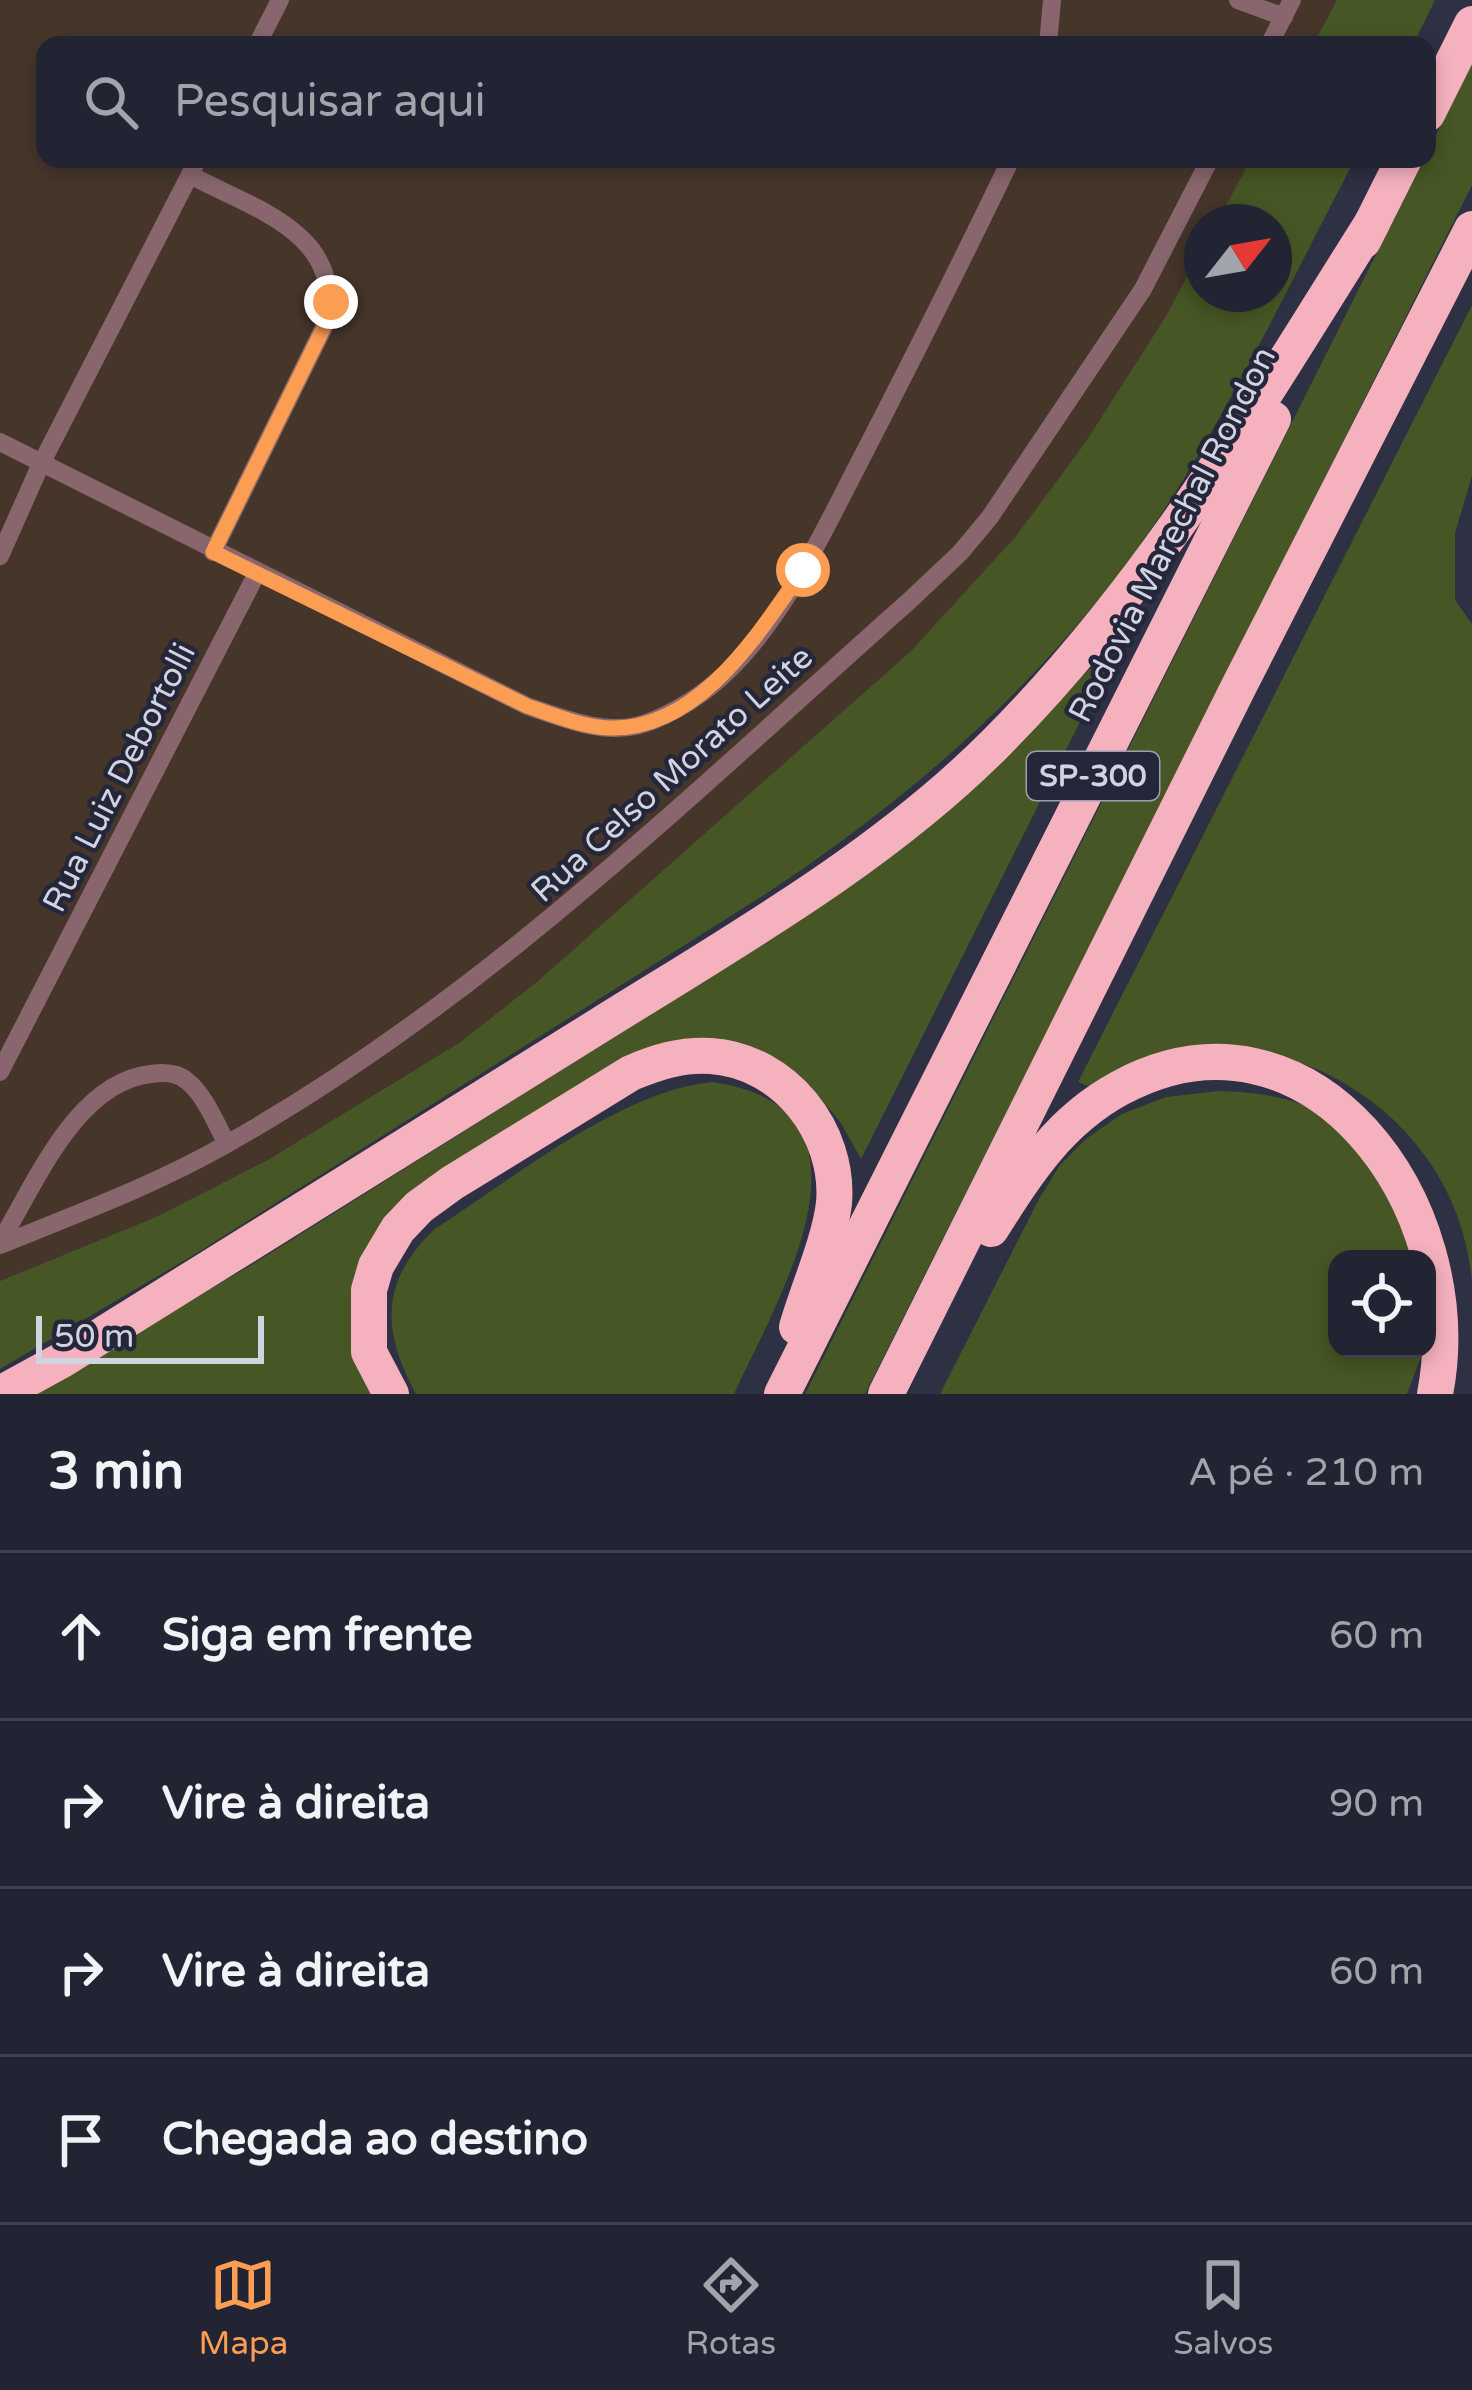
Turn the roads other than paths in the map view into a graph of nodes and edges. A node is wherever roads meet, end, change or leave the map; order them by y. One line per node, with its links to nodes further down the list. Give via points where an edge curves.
1 (280, 0): 6 (lane)
2 (1052, 0): 7 (lane)
3 (1238, 0): 4 (lane)
4 (1288, 9): 8 (lane)
5 (1472, 24): 9 (highway)
6 (262, 36)
7 (1049, 36)
8 (1274, 36)
9 (1436, 96)
10 (193, 168): 18 (lane)
11 (196, 168): 19 (lane, via 305,239 328,274 331,302)
12 (1007, 168): 21 (lane, via 803,570 730,669 671,710 627,727 576,723)
13 (1205, 168): 23 (lane, Rua Celso Morato Leite, via 1143,289 960,553 482,976)
14 (1400, 168): 15 (highway, Rodovia Marechal Rondon / SP-300)
15 (1372, 223): 25 (highway, via 1133,590 940,794 762,924); 27 (highway, Rodovia Marechal Rondon / SP-300)
16 (1472, 229): 28 (highway, SP-300)
17 (0, 442): 18 (lane)
18 (40, 466): 19 (lane); 20 (lane)
19 (213, 552): 21 (lane)
20 (0, 556)
21 (257, 573): 22 (lane, Rua Luiz Debortolli)
22 (0, 1072)
23 (227, 1144): 24 (lane, Rua Celso Morato Leite, via 156,1182); 24 (lane, via 185,1078 160,1073 120,1081 85,1107)
24 (0, 1243)
25 (0, 1394)
26 (392, 1394): 27 (highway, via 370,1352 369,1290 408,1218 631,1073 714,1056 743,1063 792,1093 828,1143 834,1172 834,1206)
27 (779, 1394)
28 (886, 1394): 29 (highway, via 1038,1155 1077,1116 1157,1072 1238,1063 1278,1069 1355,1106 1387,1136 1438,1209 1454,1293)
29 (1435, 1394)

